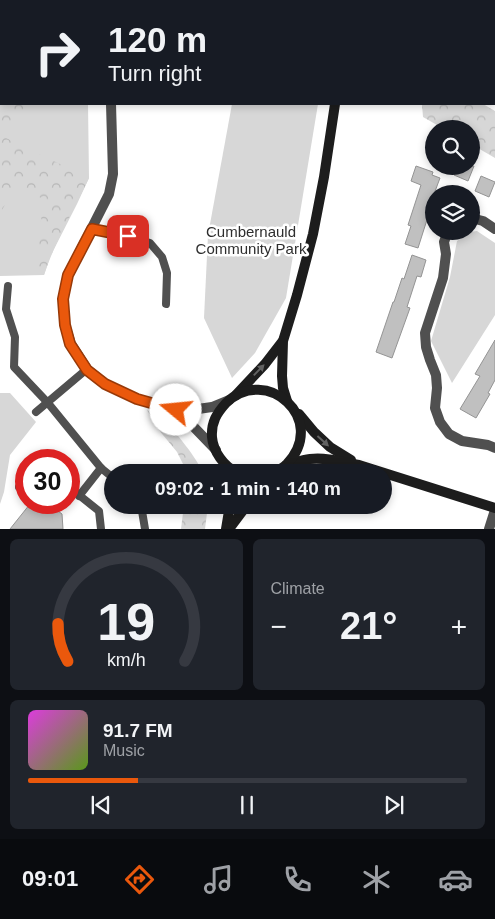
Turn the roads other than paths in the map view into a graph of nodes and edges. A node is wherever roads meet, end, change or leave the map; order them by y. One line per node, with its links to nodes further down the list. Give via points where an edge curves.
1 (111, 105): 4 (street, via 113,174 109,194)
2 (335, 105): 9 (street, via 313,234)
3 (480, 220): 5 (street)
4 (92, 229): 8 (lane, via 150,244 162,257 167,274); 10 (street, via 68,275 63,299 70,344)
5 (495, 230)
6 (445, 240): 17 (street, via 443,278 425,333 436,375 434,408 449,434 462,441)
7 (8, 286): 13 (lane, via 6,309 15,337 14,367)
8 (166, 304)
9 (283, 341): 11 (street, one-way to 9); 12 (street, via 282,376)
10 (87, 370): 13 (lane); 15 (street, via 105,384 137,399)
11 (231, 398): 12 (street, via 243,392 264,390); 15 (street, via 212,407); 18 (street, via 218,411 213,424)
12 (287, 401): 14 (street)
13 (48, 403): 16 (lane); 25 (lane)
14 (294, 409): 21 (street, via 301,435 294,455); 24 (street, one-way to 24, via 330,447)
15 (176, 410): 18 (street)
16 (36, 412)
17 (495, 448)
18 (216, 450): 19 (street)
19 (223, 462): 20 (street)
20 (225, 464)
21 (285, 464)
22 (295, 464): 23 (street, via 320,458)
23 (354, 464)
24 (357, 464)
25 (101, 468): 26 (lane); 28 (lane)
26 (104, 470)
27 (392, 476): 30 (street)
28 (80, 495)
29 (80, 497): 34 (lane, via 99,511)
30 (495, 509): 37 (street)
31 (142, 514): 35 (lane)
32 (229, 514): 36 (street)
33 (240, 514): 36 (street)
34 (102, 529)
35 (145, 529)
36 (228, 529)
37 (489, 529)

